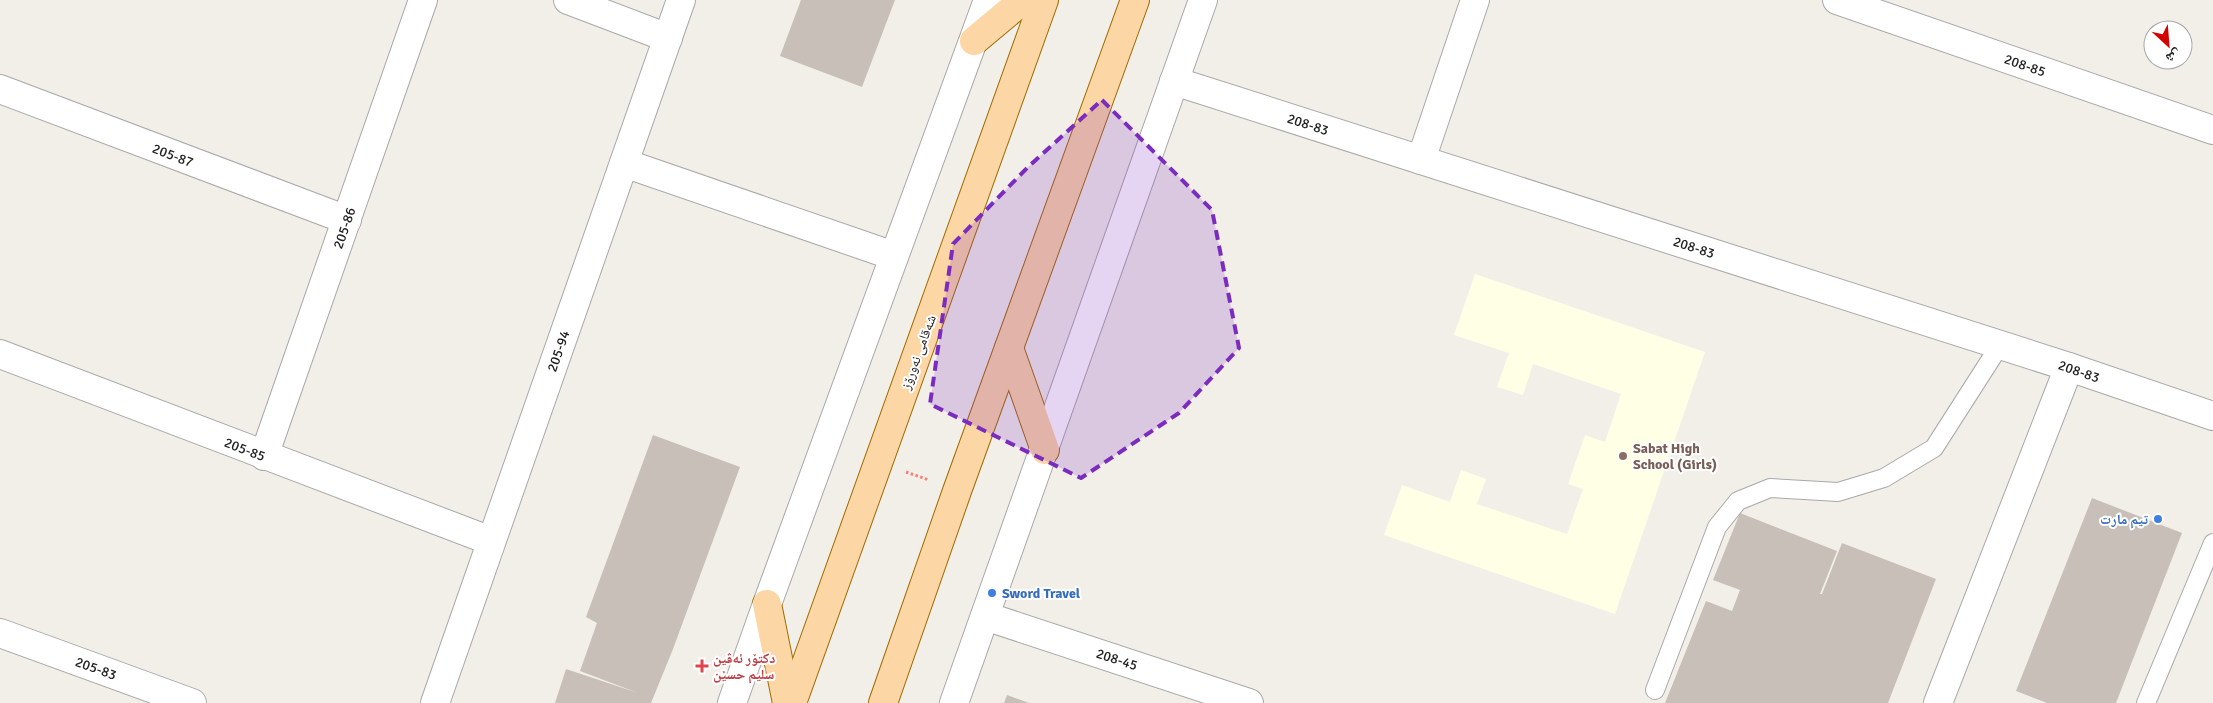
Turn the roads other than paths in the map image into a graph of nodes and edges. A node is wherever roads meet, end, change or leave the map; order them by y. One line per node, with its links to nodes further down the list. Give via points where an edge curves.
1 (423, 0): 18 (street, 205-86)
2 (568, 0): 11 (street)
3 (681, 0): 11 (street, 205-94)
4 (988, 0): 12 (street)
5 (1023, 0): 12 (main road)
6 (1044, 0): 37 (main road, شەقامی نەورۆز)
7 (1134, 0): 21 (main road)
8 (1203, 0): 13 (street)
9 (1476, 0): 16 (street)
10 (1837, 0): 15 (street, 208-85)
11 (668, 38): 17 (street, 205-94)
12 (974, 40): 19 (street)
13 (1174, 81): 16 (street, 208-83); 25 (street)
14 (0, 89): 18 (street, 205-87)
15 (2213, 130)
16 (1421, 160): 20 (street, 208-83)
17 (624, 163): 19 (street); 27 (street, 205-94)
18 (347, 220): 26 (street, 205-86)
19 (894, 256): 29 (street)
20 (2000, 345): 23 (street, 208-83); 32 (lane, via 1934,448 1884,478 1838,492 1770,488 1738,501 1717,528)
21 (1009, 348): 25 (main road); 38 (main road)
22 (0, 354): 26 (street, 205-85)
23 (2069, 367): 24 (street, 208-83); 41 (street)
24 (2213, 416)
25 (1045, 450): 30 (street)
26 (264, 456): 27 (street, 205-85)
27 (491, 541): 34 (street, 205-94)
28 (2213, 543): 42 (lane)
29 (767, 604): 35 (street); 36 (main road)
30 (985, 616): 39 (street); 40 (street, 208-45)
31 (0, 633): 33 (street, 205-83)
32 (1655, 690)
33 (178, 700)
34 (434, 703)
35 (732, 703)
36 (787, 703)
37 (792, 703)
38 (883, 703)
39 (954, 703)
40 (1249, 703)
41 (1938, 703)
42 (2146, 703)

